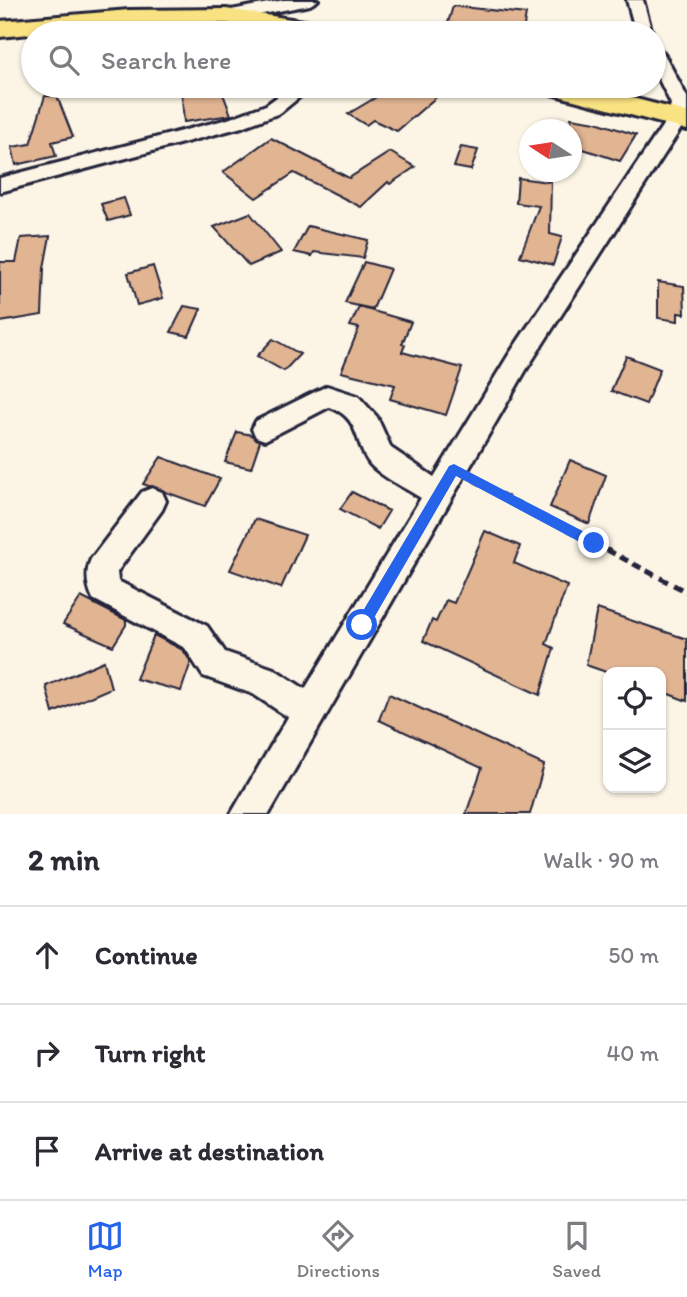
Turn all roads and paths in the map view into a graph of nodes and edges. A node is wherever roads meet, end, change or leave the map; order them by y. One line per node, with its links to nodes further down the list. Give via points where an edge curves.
1 (310, 0): 3 (street)
2 (635, 0): 6 (street)
3 (226, 16): 4 (highway); 5 (highway)
4 (86, 21)
5 (257, 21)
6 (641, 21)
7 (21, 27): 8 (highway)
8 (0, 29)
9 (666, 75): 12 (street)
10 (288, 98): 13 (street, via 244,120)
11 (619, 98): 12 (highway)
12 (684, 110): 15 (street, via 546,318)
13 (0, 184)
14 (265, 429): 16 (street, via 327,397 349,402 368,425 380,456)
15 (454, 469): 16 (street); 18 (path)
16 (439, 495): 19 (street)
17 (152, 501): 19 (street, via 102,569 104,589 196,637 214,665 262,681)
18 (687, 592)
19 (311, 713): 20 (street)
20 (249, 814)

